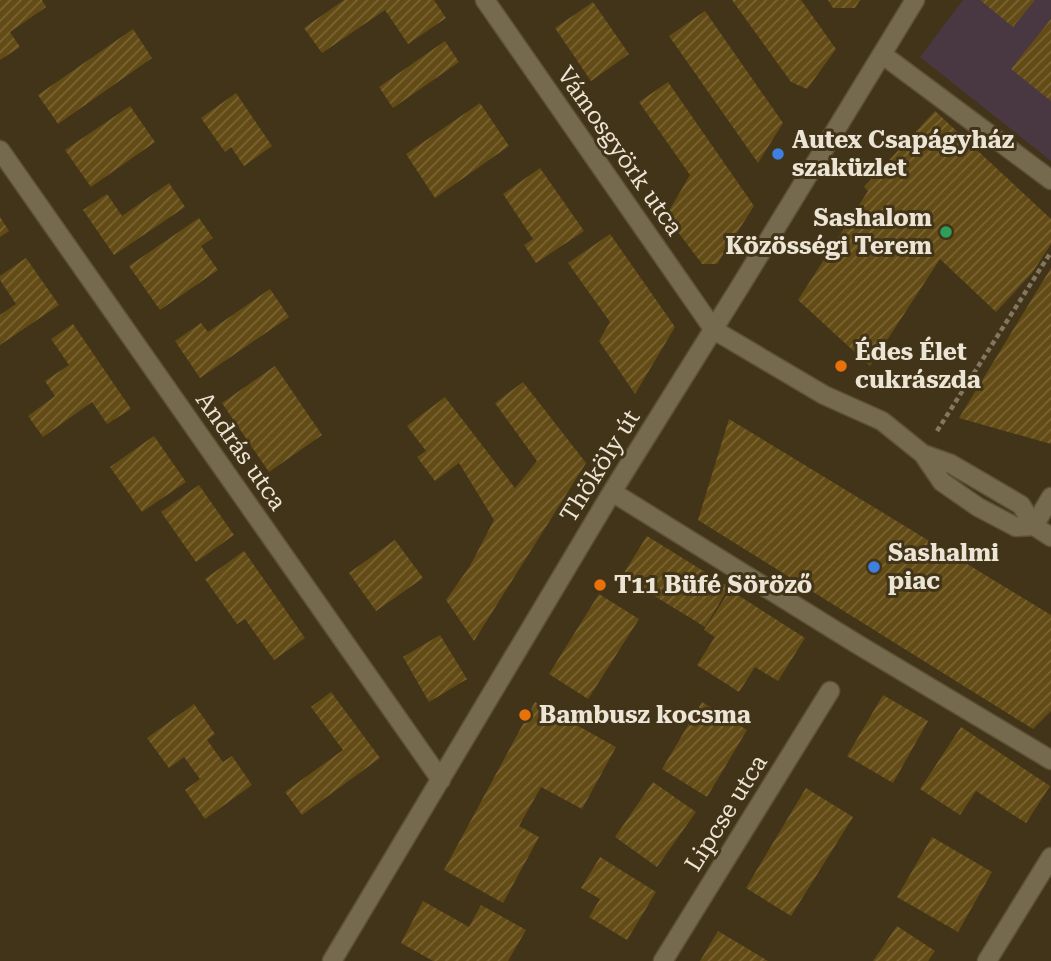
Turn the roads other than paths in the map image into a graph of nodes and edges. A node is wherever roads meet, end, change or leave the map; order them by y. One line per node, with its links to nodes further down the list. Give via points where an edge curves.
1 (485, 0): 6 (street, Vámosgyörk utca)
2 (915, 0): 3 (street, Thököly út)
3 (883, 55): 5 (street); 6 (street, Thököly út)
4 (0, 149): 13 (street, András utca)
5 (1051, 180)
6 (714, 330): 7 (street, Thököly út); 9 (street, via 824,395 882,421 923,454 951,464 1021,505)
7 (612, 492): 12 (street); 13 (street, Thököly út)
8 (1051, 497): 9 (street)
9 (1034, 526): 10 (street)
10 (1051, 537)
11 (830, 691): 16 (street, Lipcse utca)
12 (1051, 760)
13 (442, 780): 15 (street, Thököly út)
14 (1051, 857): 17 (street)
15 (332, 961)
16 (663, 961)
17 (987, 961)

